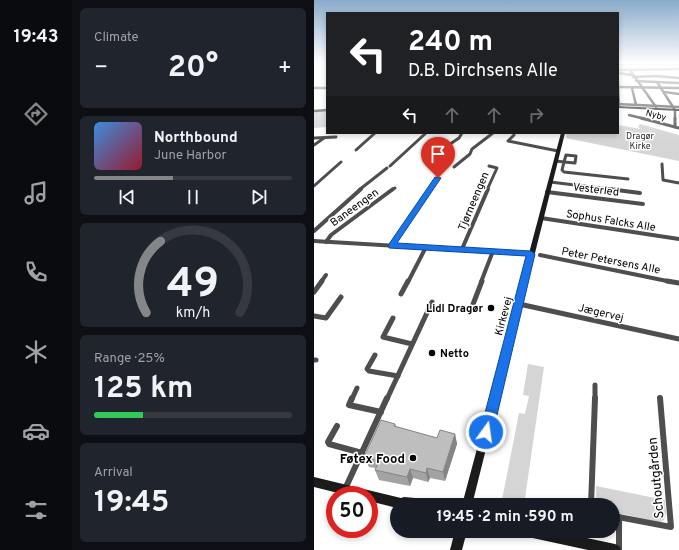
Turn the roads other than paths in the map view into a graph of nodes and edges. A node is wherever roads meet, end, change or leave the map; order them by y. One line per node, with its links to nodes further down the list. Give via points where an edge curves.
1 (632, 88): 10 (street)
2 (661, 88): 6 (street)
3 (639, 89): 4 (street)
4 (642, 89): 5 (street); 11 (street)
5 (648, 89)
6 (664, 92): 7 (street); 12 (street)
7 (679, 94)
8 (619, 105): 10 (street)
9 (619, 105): 11 (main road)
10 (636, 105): 11 (street)
11 (656, 107): 12 (main road)
12 (677, 109): 16 (street)
13 (326, 110): 14 (street)
14 (314, 111)
15 (629, 115): 16 (street, Nyby)
16 (675, 127): 17 (street, Nyby)
17 (679, 128)
18 (374, 134): 28 (street)
19 (425, 134): 46 (street)
20 (461, 134): 30 (street)
21 (492, 134): 35 (street)
22 (563, 134): 29 (main road, Kirkevej)
23 (514, 135): 29 (street, via 508,141)
24 (324, 137): 25 (street); 26 (street); 27 (street)
25 (336, 137)
26 (314, 138)
27 (314, 145)
28 (356, 150)
29 (558, 151): 31 (main road, Kirkevej)
30 (434, 155)
31 (556, 161): 37 (street, via 564,162 564,172); 38 (main road, Kirkevej)
32 (342, 162): 40 (street)
33 (662, 164): 39 (street, via 663,180)
34 (488, 166): 52 (street, Tjørneengen, via 497,168)
35 (454, 167)
36 (438, 178): 50 (street)
37 (628, 179)
38 (550, 182): 42 (main road, Kirkevej); 43 (street)
39 (679, 183)
40 (314, 186)
41 (395, 188): 49 (street, Baneengen, via 331,235)
42 (547, 192): 44 (street, Vesterled); 45 (main road, Kirkevej)
43 (640, 193)
44 (643, 204)
45 (541, 218): 47 (street, Sophus Falcks Alle); 54 (main road, Kirkevej)
46 (314, 231)
47 (679, 239)
48 (314, 241): 49 (street)
49 (326, 242): 50 (street)
50 (392, 246): 51 (street)
51 (426, 247): 52 (street); 59 (street)
52 (462, 249): 53 (street)
53 (493, 251): 54 (street); 63 (street)
54 (531, 254): 62 (main road, Kirkevej)
55 (540, 255): 57 (street, Peter Petersens Alle)
56 (326, 275): 58 (street)
57 (679, 283)
58 (314, 292)
59 (401, 294)
60 (341, 297): 64 (street, via 326,318)
61 (432, 302): 67 (street)
62 (519, 304): 66 (street, Jægervej); 80 (main road, Kirkevej)
63 (470, 312)
64 (314, 316)
65 (394, 318): 67 (street, via 383,337)
66 (679, 340)
67 (412, 344): 69 (street)
68 (374, 355): 69 (street, via 367,369)
69 (398, 376): 73 (street)
70 (595, 385): 81 (street)
71 (357, 388): 73 (street, via 349,405)
72 (660, 398): 83 (street, Schoutgården, via 671,527)
73 (381, 412): 75 (street)
74 (337, 426): 75 (street, via 329,444)
75 (362, 453): 78 (street)
76 (314, 482): 77 (main road)
77 (332, 486)
78 (346, 486)
79 (378, 497): 82 (main road)
80 (469, 498)
81 (591, 498)
82 (390, 500)
83 (620, 517)
84 (459, 538): 87 (main road)
85 (560, 538): 88 (main road)
86 (617, 538): 89 (street, Schoutgården)
87 (456, 550)
88 (615, 550)
89 (618, 550)

